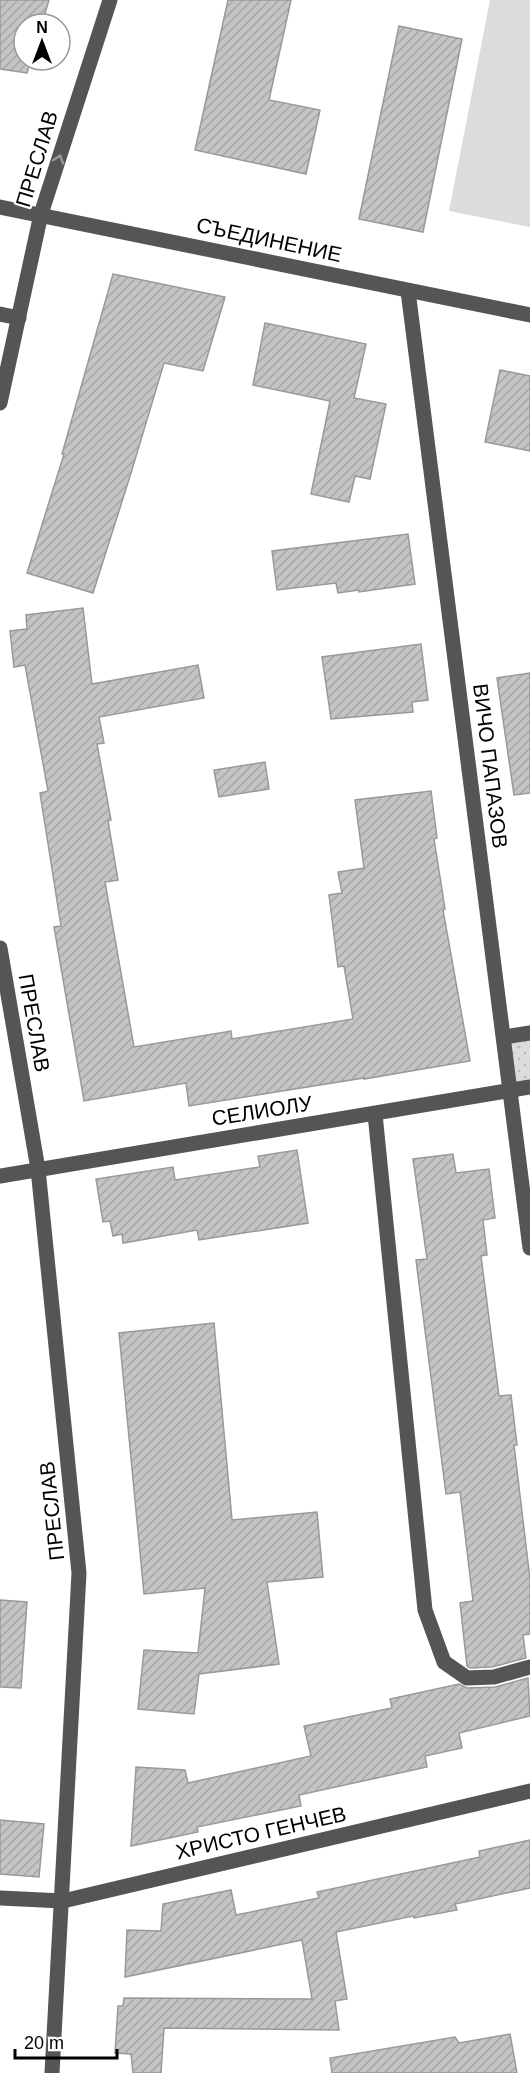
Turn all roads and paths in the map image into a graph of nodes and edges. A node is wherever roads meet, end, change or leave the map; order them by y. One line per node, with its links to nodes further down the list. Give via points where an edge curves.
1 (110, 0): 3 (street, ПРЕСЛАВ, one-way to 1)
2 (0, 207): 3 (street, СЪЕДИНЕНИЕ)
3 (41, 214): 4 (street, СЪЕДИНЕНИЕ); 7 (street, ПРЕСЛАВ)
4 (408, 291): 6 (street, СЪЕДИНЕНИЕ); 11 (street, ВИЧО ПАПАЗОВ)
5 (0, 314): 7 (street)
6 (530, 315)
7 (19, 318): 8 (street, ПРЕСЛАВ)
8 (0, 403)
9 (0, 948): 15 (street, ПРЕСЛАВ)
10 (530, 1033): 11 (street)
11 (504, 1037): 13 (street, ВИЧО ПАПАЗОВ)
12 (530, 1087): 13 (street, СЕЛИОЛУ)
13 (510, 1091): 14 (street, СЕЛИОЛУ); 17 (street, ВИЧО ПАПАЗОВ)
14 (375, 1114): 15 (street, СЕЛИОЛУ); 18 (street, via 425,1610 444,1662 467,1678 494,1677)
15 (38, 1169): 16 (street, СЕЛИОЛУ); 21 (street, ПРЕСЛАВ, via 79,1573)
16 (0, 1176)
17 (530, 1248)
18 (530, 1667)
19 (530, 1791): 21 (street, ХРИСТО ГЕНЧЕВ)
20 (0, 1898): 21 (street, ХРИСТО ГЕНЧЕВ)
21 (63, 1901): 22 (street, ПРЕСЛАВ)
22 (52, 2073)

